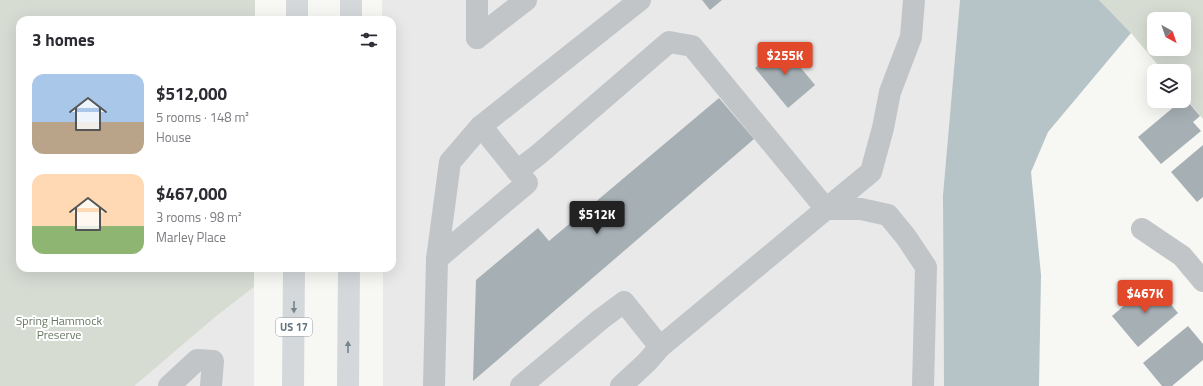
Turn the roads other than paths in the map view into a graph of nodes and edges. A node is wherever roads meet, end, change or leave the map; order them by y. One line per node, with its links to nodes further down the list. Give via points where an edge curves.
1 (297, 0): 7 (main road)
2 (351, 0): 8 (main road)
3 (476, 0): 4 (street, via 477,38)
4 (526, 0)
5 (640, 0): 9 (street)
6 (914, 0): 11 (street, via 911,37 890,92 871,172)
7 (297, 16)
8 (351, 16)
9 (481, 126): 10 (street); 13 (street, via 450,162)
10 (517, 171): 11 (street, via 669,42 692,46); 13 (street, via 527,183)
11 (826, 209): 17 (street); 25 (street, via 860,209 888,215 926,267)
12 (1142, 229): 16 (street, via 1182,256)
13 (437, 259): 22 (street)
14 (294, 272): 20 (main road, US 17, one-way to 20)
15 (349, 272): 21 (main road, one-way to 15)
16 (1203, 281)
17 (660, 347): 23 (street, via 624,302); 24 (street)
18 (168, 386): 19 (street, via 197,360 213,361)
19 (211, 386)
20 (293, 386)
21 (348, 386)
22 (434, 386)
23 (521, 386)
24 (621, 386)
25 (923, 386)

